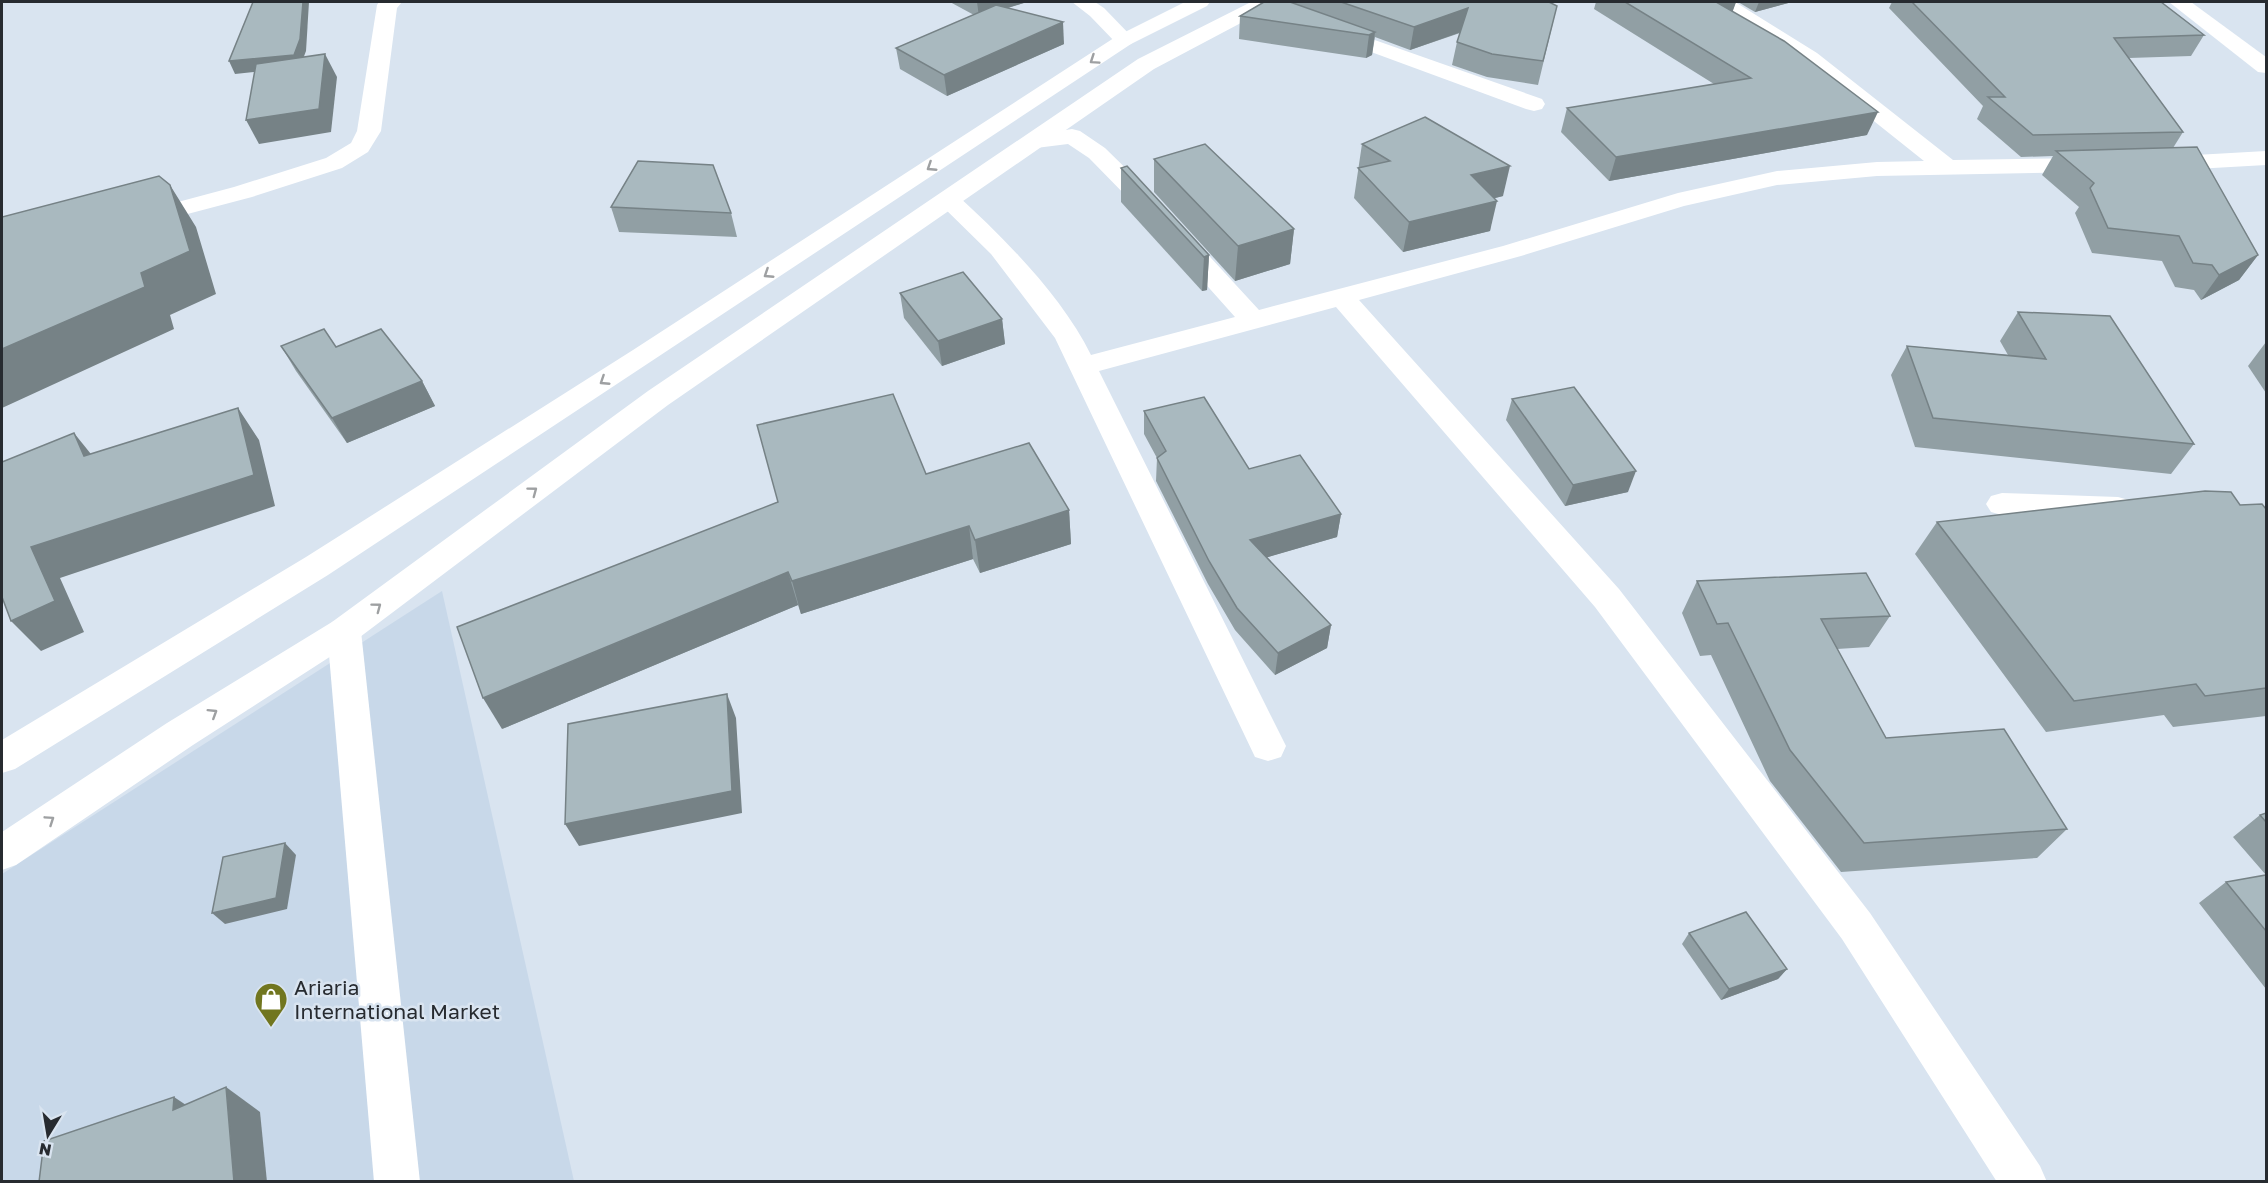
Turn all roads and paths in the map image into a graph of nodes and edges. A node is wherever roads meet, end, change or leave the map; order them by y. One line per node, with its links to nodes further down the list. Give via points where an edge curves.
1 (392, 2): 15 (street, via 387,5 369,131 360,147 334,163)
2 (1082, 2): 8 (street)
3 (1200, 2): 8 (street)
4 (1722, 2): 13 (street, via 1809,58)
5 (2179, 2): 9 (street)
6 (1269, 6): 11 (street, via 1146,64)
7 (1314, 25): 10 (street)
8 (1124, 40): 23 (street, one-way to 23, via 327,560)
9 (2266, 67)
10 (1534, 104)
11 (1036, 141): 14 (street); 17 (street, via 1072,136 1097,153)
12 (2266, 158): 13 (street)
13 (1945, 166): 16 (street, via 1777,178 1678,200)
14 (948, 200): 18 (street, via 1000,249 1068,336); 21 (street, one-way to 14, via 658,398)
15 (121, 225)
16 (1342, 297): 17 (street); 26 (street, via 1607,598 1856,926)
17 (1254, 321): 18 (street)
18 (1084, 366): 22 (street)
19 (2002, 504): 20 (street)
20 (2151, 509)
21 (344, 631): 24 (street, one-way to 21); 25 (street)
22 (1268, 746)
23 (2, 758)
24 (2, 853)
25 (397, 1182)
26 (2024, 1182)

